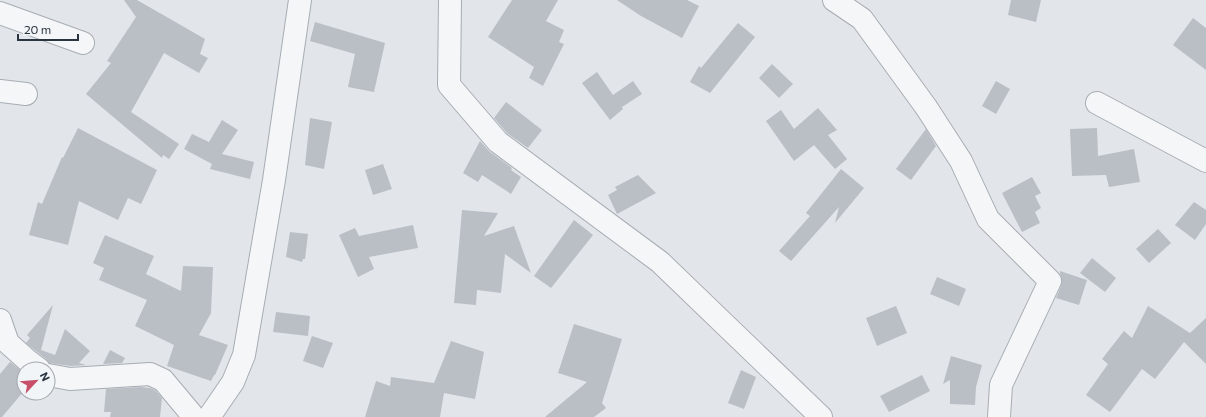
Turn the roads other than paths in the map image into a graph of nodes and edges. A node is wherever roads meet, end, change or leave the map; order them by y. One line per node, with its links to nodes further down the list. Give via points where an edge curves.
1 (300, 0): 14 (street, via 274,180 244,355 233,382)
2 (450, 0): 15 (street, via 449,85 498,142 660,262)
3 (834, 0): 16 (street, via 862,19 926,107 961,161 988,220 1050,281 1001,385)
4 (0, 13): 5 (street)
5 (83, 43)
6 (0, 91): 7 (street)
7 (26, 94)
8 (1097, 103): 9 (street)
9 (1206, 161)
10 (0, 320): 11 (street, via 8,343)
11 (28, 361)
12 (56, 376): 13 (street, via 70,379 150,374 163,380)
13 (194, 417)
14 (209, 417)
15 (821, 417)
16 (999, 417)

